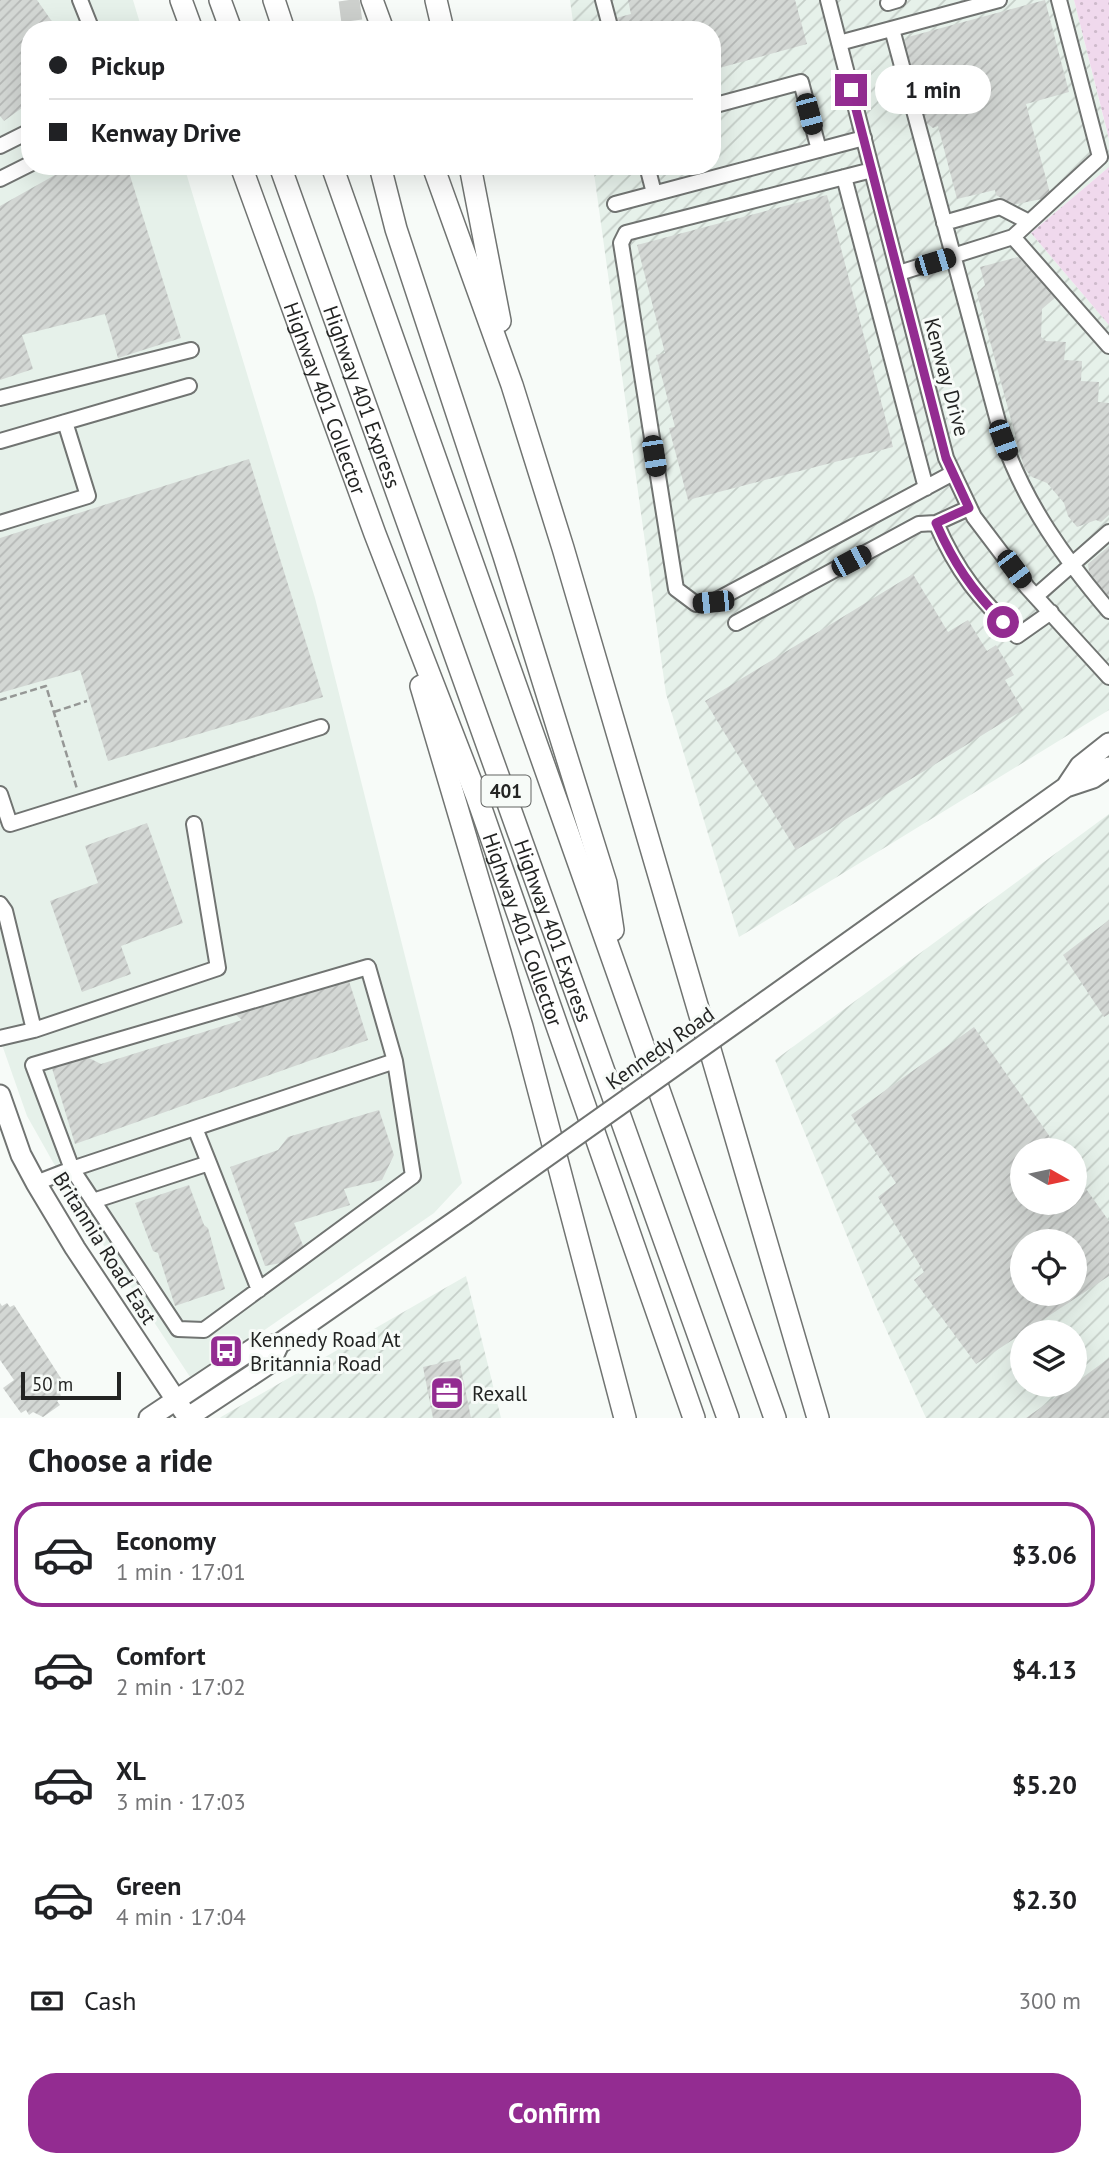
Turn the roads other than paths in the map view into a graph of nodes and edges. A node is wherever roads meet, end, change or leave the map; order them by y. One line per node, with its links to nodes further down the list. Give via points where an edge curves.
1 (80, 0): 11 (street)
2 (181, 0): 12 (highway)
3 (220, 0): 13 (highway)
4 (274, 0): 14 (highway)
5 (372, 0): 15 (highway)
6 (436, 0): 16 (highway)
7 (603, 0): 17 (street)
8 (828, 0): 19 (street, Kenway Drive)
9 (999, 0): 18 (street)
10 (1059, 0): 38 (street, via 1100,157)
11 (88, 21)
12 (189, 21)
13 (228, 21)
14 (281, 21)
15 (380, 21)
16 (441, 21)
17 (609, 21)
18 (892, 29): 19 (street); 39 (street)
19 (839, 43): 22 (street, Kenway Drive)
20 (721, 104): 24 (street, via 801,82)
21 (21, 136): 23 (street)
22 (864, 138): 24 (street); 26 (street, Kenway Drive)
23 (0, 146)
24 (819, 150): 36 (street)
25 (21, 168): 35 (street)
26 (872, 170): 34 (street); 42 (street, Kenway Drive)
27 (244, 175): 56 (highway, Highway 401 Collector / 401)
28 (283, 175): 88 (highway, Highway 401 Express / 401)
29 (335, 175): 70 (highway, Highway 401 Express / 401)
30 (382, 175): 70 (highway, via 606,883)
31 (436, 175): 45 (highway)
32 (472, 175): 45 (highway)
33 (649, 175): 36 (street)
34 (844, 177): 51 (street); 51 (street, via 626,233 621,243 676,589 696,604 713,602)
35 (0, 179)
36 (654, 193): 37 (street)
37 (615, 204)
38 (1029, 222): 39 (street, via 1000,207); 40 (street)
39 (944, 223): 41 (street)
40 (1013, 237): 41 (street); 43 (street)
41 (953, 257): 42 (street); 57 (street, via 1017,480)
42 (899, 273): 50 (street, Kenway Drive)
43 (1109, 346)
44 (191, 350): 47 (street)
45 (512, 385): 81 (highway)
46 (189, 386): 48 (street)
47 (0, 398)
48 (65, 422): 49 (street); 53 (street, via 88,496)
49 (0, 441)
50 (953, 473): 51 (street); 52 (street, Kenway Drive)
51 (926, 488)
52 (969, 508): 54 (street); 58 (street, Kenway Drive)
53 (0, 523)
54 (936, 523): 60 (street, via 953,562 976,594 1017,636); 61 (street, via 919,524)
55 (1109, 533): 57 (street)
56 (375, 534): 84 (highway, via 522,1027); 87 (highway, Highway 401 Collector / 401, via 477,797)
57 (1071, 566): 58 (street); 59 (street)
58 (1036, 596): 60 (street, Kenway Drive)
59 (1109, 611)
60 (1051, 612): 62 (street, Kenway Drive)
61 (736, 623)
62 (1109, 677)
63 (321, 727): 67 (street, via 10,824)
64 (1109, 743): 66 (main road, Kennedy Road, via 1080,766)
65 (1109, 767): 66 (main road, Kennedy Road)
66 (1066, 787): 82 (main road, Kennedy Road, bridge)
67 (0, 795)
68 (194, 824): 71 (street, via 218,968)
69 (0, 904): 71 (street)
70 (621, 976): 89 (highway, Highway 401 Express / 401)
71 (34, 1030): 72 (street)
72 (0, 1038)
73 (395, 1060): 75 (street); 77 (street, via 368,967 33,1065); 80 (street, via 413,1176)
74 (0, 1095): 78 (main road, Britannia Road East)
75 (195, 1128): 76 (street); 77 (street)
76 (209, 1163): 79 (street); 80 (street)
77 (72, 1169): 78 (street); 79 (street)
78 (36, 1183): 83 (main road, Britannia Road East)
79 (93, 1201): 80 (street, via 178,1329 204,1330)
80 (259, 1290)
81 (788, 1323): 90 (highway); 91 (highway)
82 (279, 1344): 83 (main road, Kennedy Road, via 254,1348); 86 (main road, Kennedy Road, via 270,1363)
83 (176, 1400): 85 (main road, Kennedy Road); 86 (main road, Britannia Road East)
84 (624, 1416)
85 (149, 1418)
86 (188, 1418)
87 (694, 1418)
88 (728, 1418)
89 (775, 1418)
90 (818, 1418)
91 (830, 1418)

